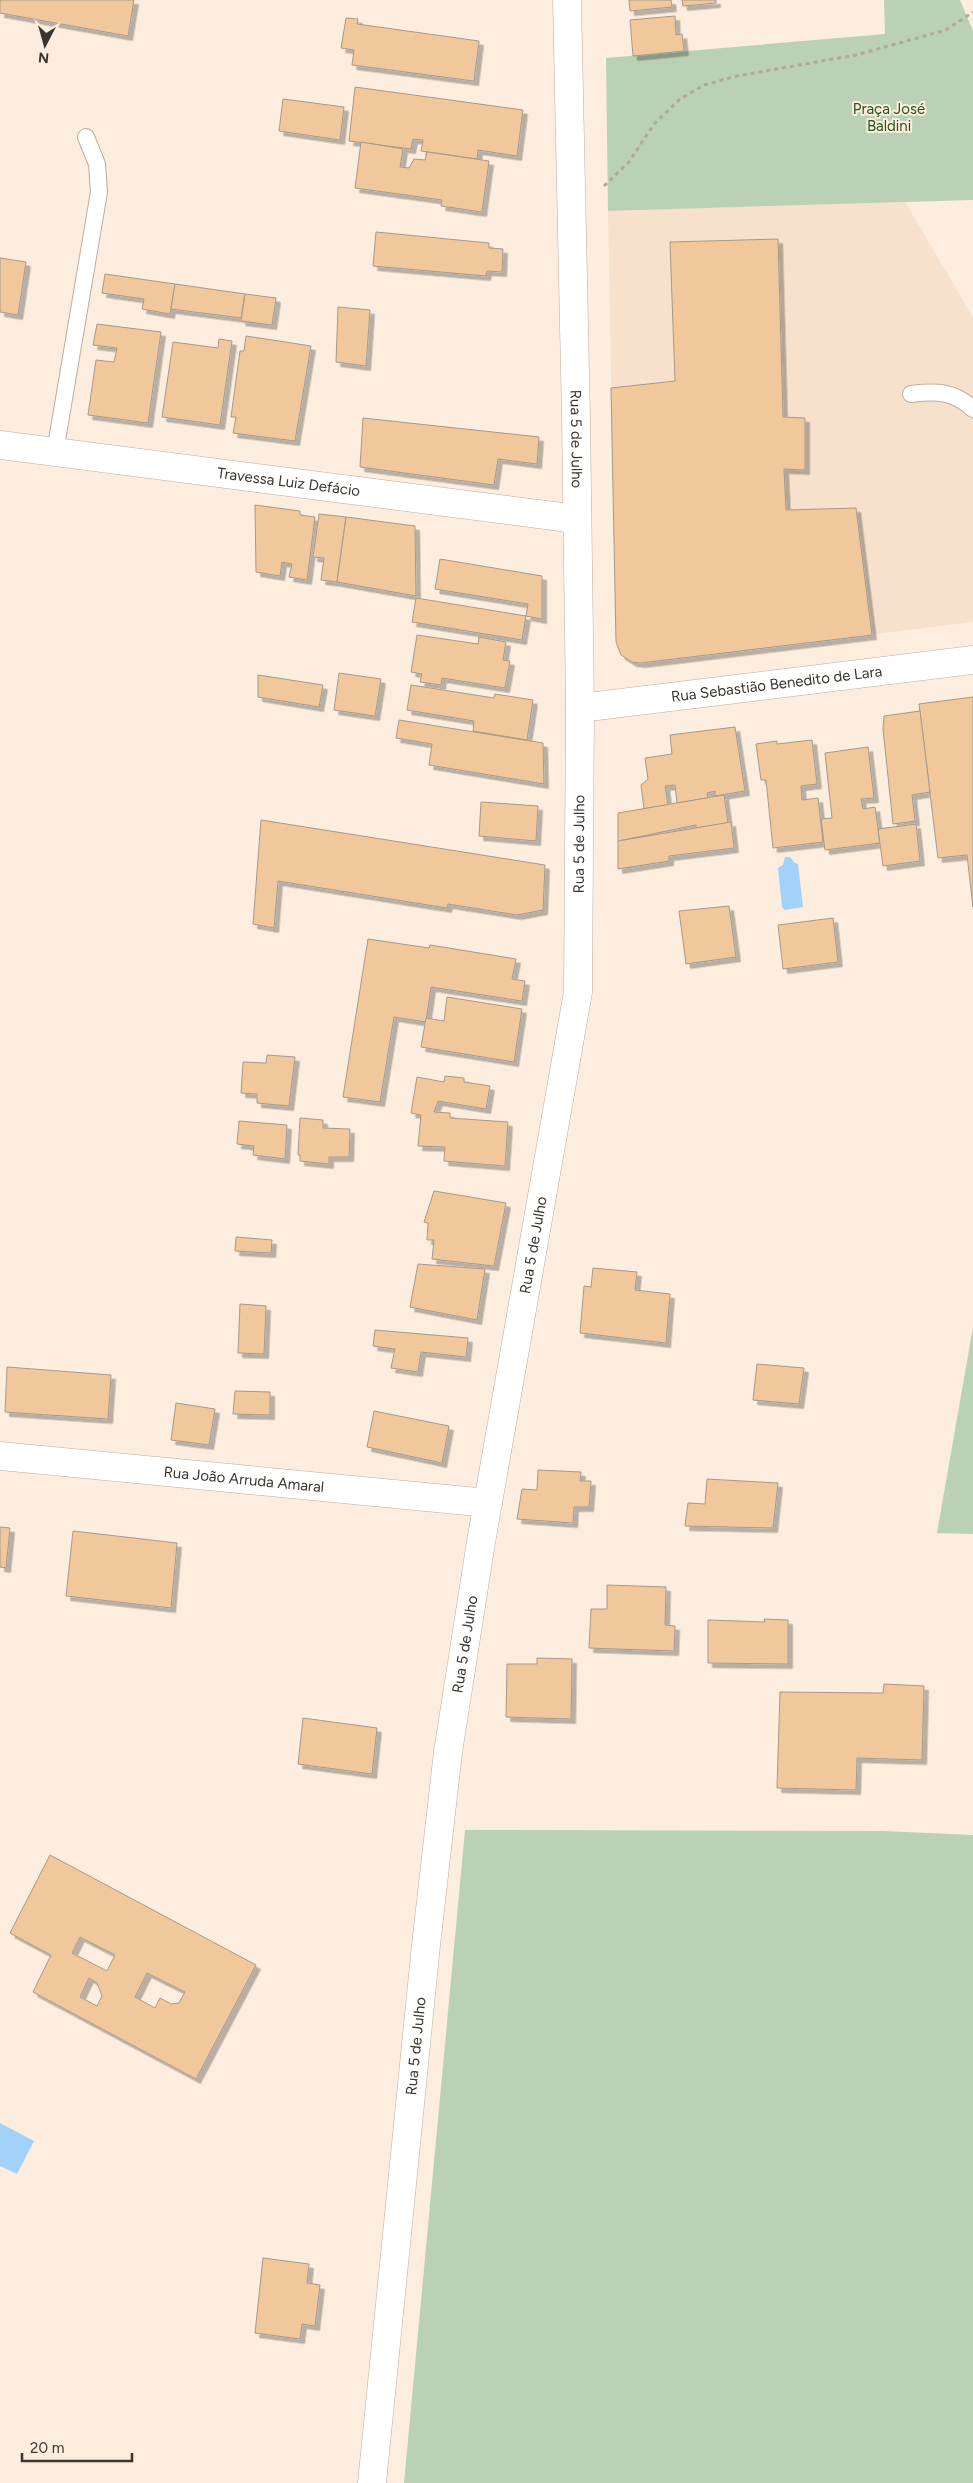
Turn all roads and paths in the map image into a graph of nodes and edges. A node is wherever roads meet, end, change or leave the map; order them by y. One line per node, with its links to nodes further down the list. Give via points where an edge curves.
1 (567, 0): 4 (street, Rua 5 de Julho)
2 (973, 12): 4 (path, via 946,30 856,55 704,85 680,99 660,118 629,162)
3 (86, 137): 8 (lane, via 97,164 99,192)
4 (572, 215): 9 (street, Rua 5 de Julho)
5 (911, 394): 6 (lane, via 935,392 954,395)
6 (973, 409)
7 (0, 444): 8 (street, Travessa Luiz Defácio)
8 (56, 452): 9 (street, Travessa Luiz Defácio)
9 (577, 519): 11 (street, Rua 5 de Julho)
10 (973, 660): 11 (street, Rua Sebastião Benedito de Lara)
11 (580, 708): 13 (street, Rua 5 de Julho, via 578,992)
12 (0, 1456): 13 (street, Rua João Arruda Amaral)
13 (488, 1503): 14 (street, Rua 5 de Julho, via 437,1832)
14 (372, 2483)

